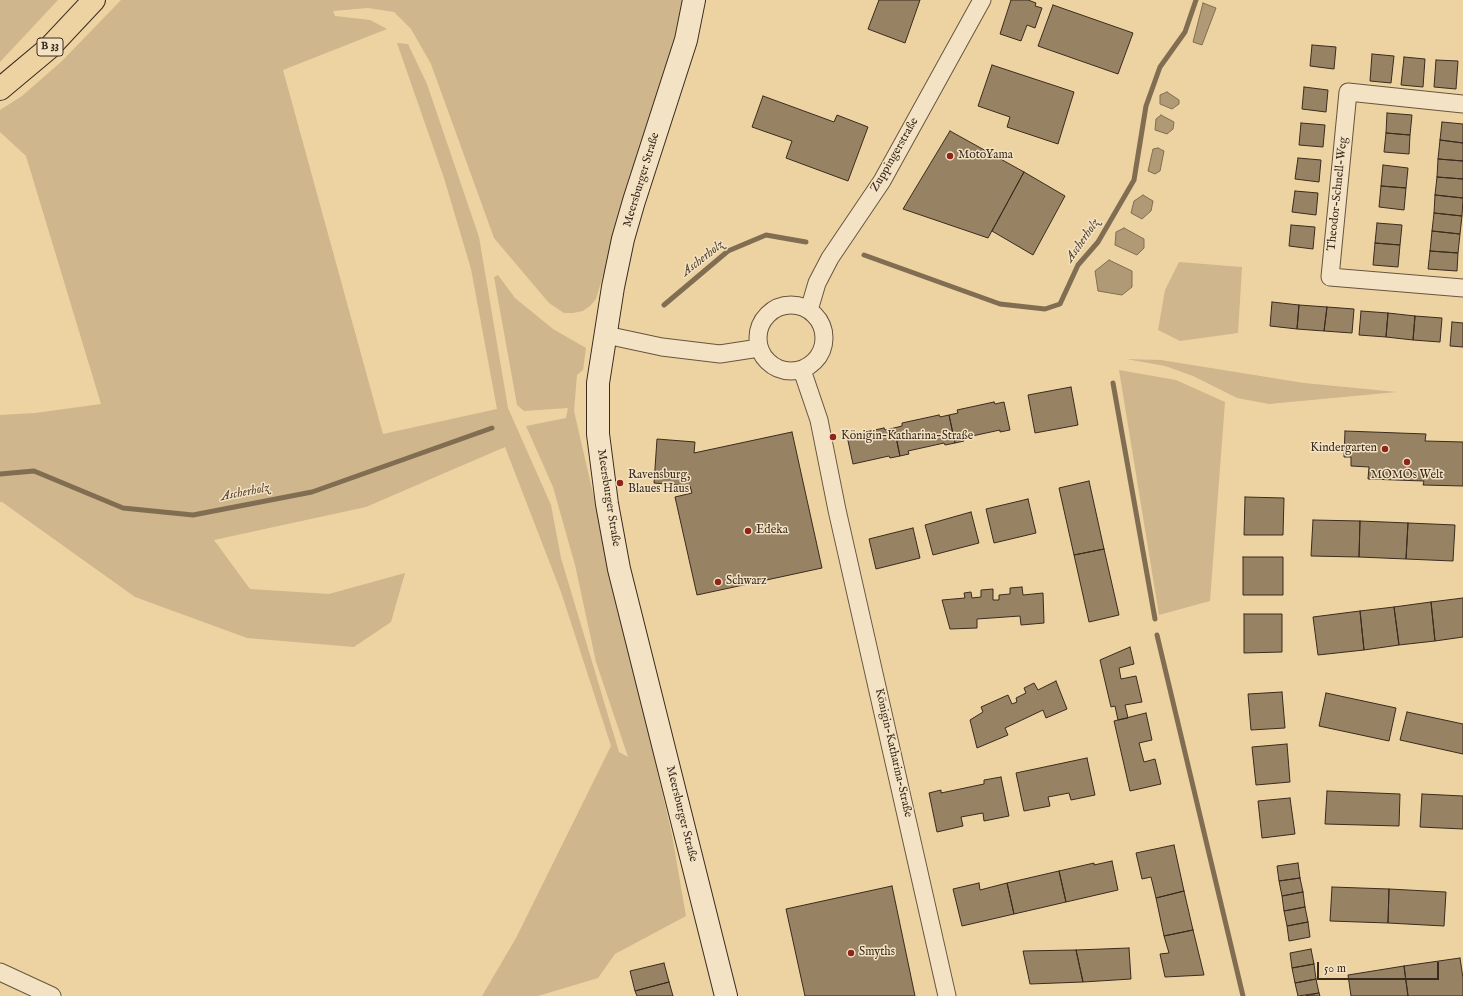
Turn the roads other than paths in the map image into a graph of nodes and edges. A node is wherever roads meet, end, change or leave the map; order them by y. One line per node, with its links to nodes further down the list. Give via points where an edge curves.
1 (94, 0): 4 (main road, B 33, via 49,48)
2 (694, 0): 8 (street, Meersburger Straße, via 686,40 625,232)
3 (982, 0): 7 (street, Zuppingerstraße, via 882,181 830,258 817,283)
4 (0, 89)
5 (1463, 104): 6 (street, Theodor-Schnell-Weg, via 1348,92 1330,277)
6 (1463, 288)
7 (809, 310): 9 (street, via 792,305 772,311 764,318 760,327); 10 (street, via 819,319 825,339 818,359)
8 (606, 335): 9 (street, via 662,347 720,354); 13 (street, Meersburger Straße, via 598,383 598,434 608,512 619,569)
9 (759, 348): 10 (street, via 767,362 780,370)
10 (802, 370): 14 (street, Königin-Katharina-Straße, via 819,420)
11 (0, 972): 12 (street)
12 (52, 996)
13 (726, 996)
14 (947, 996)

